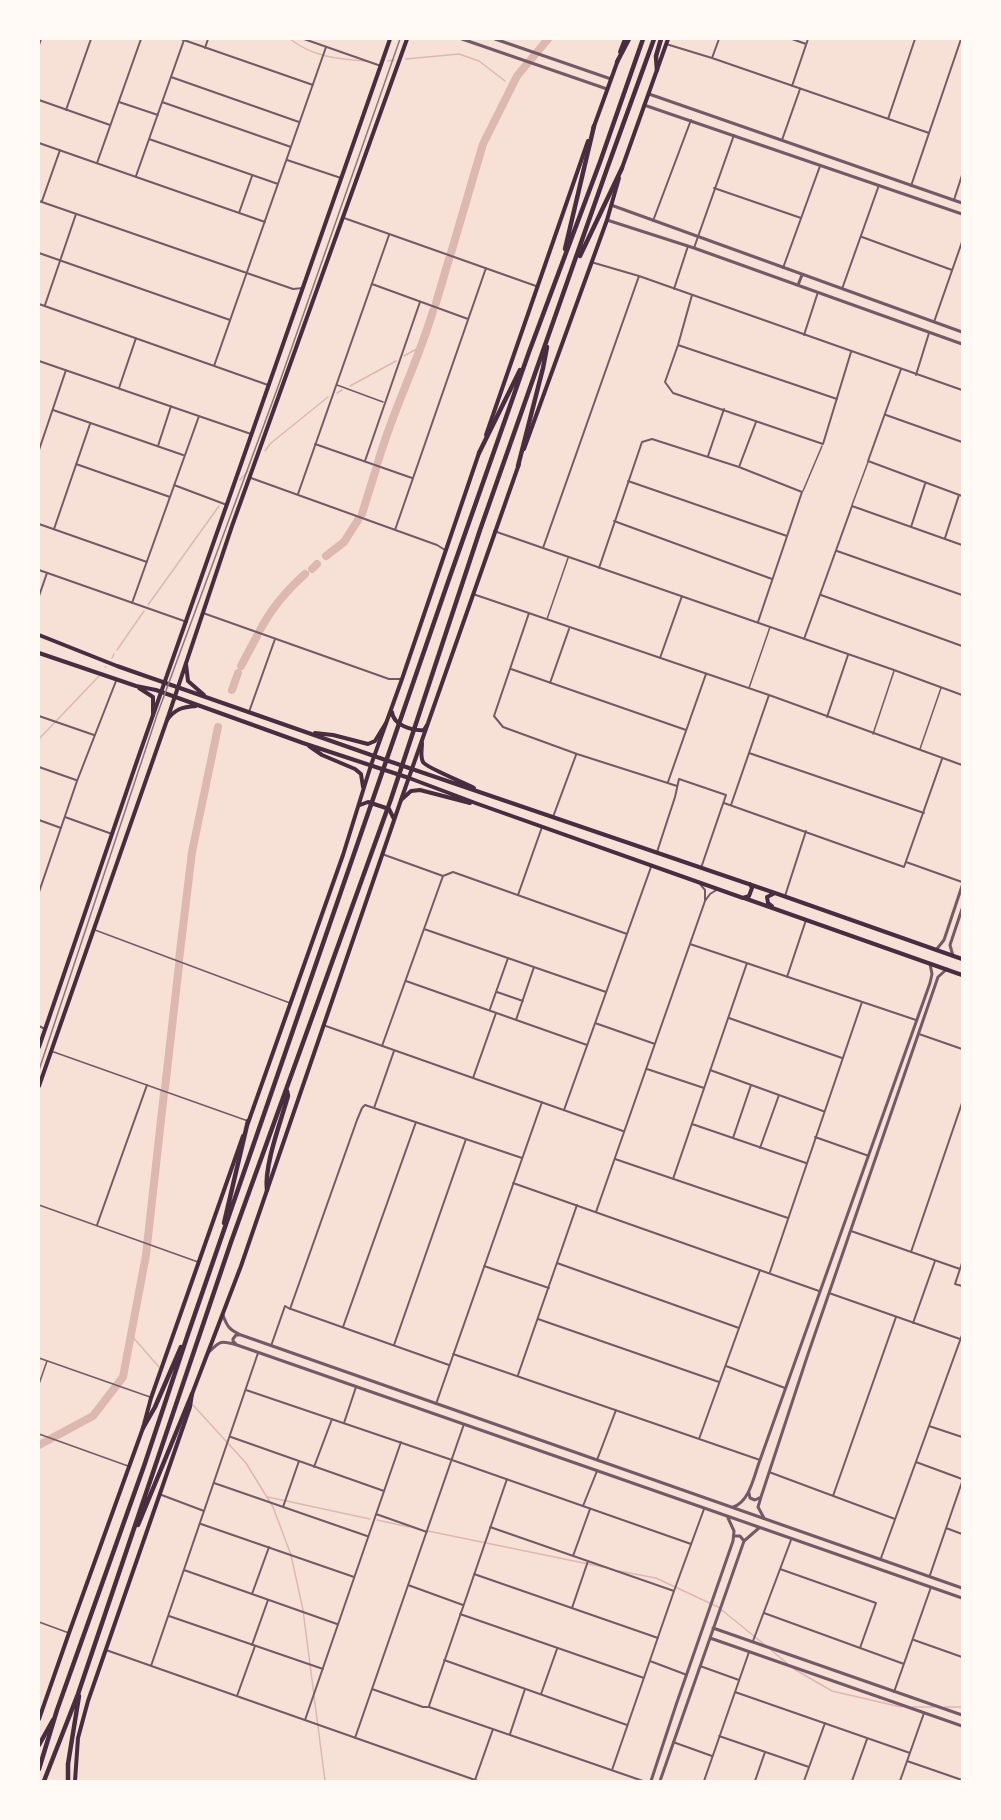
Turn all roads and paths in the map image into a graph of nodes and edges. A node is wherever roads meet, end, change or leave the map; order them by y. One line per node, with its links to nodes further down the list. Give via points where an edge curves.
1 (41, 39): 22 (street)
2 (91, 39): 40 (street)
3 (141, 39): 37 (street)
4 (208, 39): 24 (street)
5 (304, 39): 23 (street)
6 (390, 39): 27 (main road)
7 (407, 39): 73 (main road)
8 (462, 39): 33 (street)
9 (495, 39): 30 (street)
10 (627, 39): 26 (highway)
11 (643, 39): 89 (highway)
12 (654, 39): 92 (highway)
13 (661, 39): 28 (highway)
14 (719, 39): 25 (street)
15 (792, 39): 21 (street)
16 (808, 39): 21 (street)
17 (915, 39): 42 (street)
18 (183, 40): 24 (street); 29 (street)
19 (962, 40): 47 (street)
20 (667, 42): 25 (street); 28 (main road)
21 (807, 44): 32 (street)
22 (39, 45)
23 (326, 47): 27 (street); 31 (street)
24 (206, 48): 31 (street)
25 (712, 58): 32 (street)
26 (617, 62): 30 (main road)
27 (381, 66): 61 (main road)
28 (657, 70): 35 (main road)
29 (171, 77): 38 (street); 44 (street)
30 (611, 79): 33 (main road)
31 (313, 85): 44 (street)
32 (792, 86): 34 (street)
33 (607, 89): 46 (main road)
34 (800, 89): 42 (street); 50 (street)
35 (648, 94): 39 (main road); 50 (street)
36 (39, 100): 40 (street)
37 (119, 102): 41 (street); 45 (street)
38 (162, 102): 41 (street); 52 (street)
39 (645, 105): 43 (street); 57 (main road)
40 (66, 110): 45 (street)
41 (158, 115): 49 (street)
42 (888, 119): 47 (street)
43 (691, 120): 48 (street); 76 (street)
44 (300, 122): 52 (street)
45 (111, 126): 55 (street)
46 (594, 126): 89 (highway); 97 (main road)
47 (929, 133): 64 (street)
48 (734, 135): 56 (street); 65 (street)
49 (149, 139): 58 (street); 60 (street)
50 (782, 141): 64 (street)
51 (39, 143): 53 (street)
52 (291, 147): 54 (street)
53 (60, 150): 55 (street); 67 (street)
54 (286, 160): 61 (street); 62 (street)
55 (97, 163): 60 (street)
56 (820, 165): 63 (street); 74 (street)
57 (622, 168): 69 (main road); 92 (highway)
58 (253, 175): 62 (street); 70 (street)
59 (962, 175): 66 (street)
60 (135, 177): 70 (street)
61 (341, 178): 98 (main road)
62 (278, 184): 77 (street)
63 (879, 186): 72 (street); 80 (street)
64 (911, 186): 66 (street)
65 (714, 188): 74 (street); 79 (street)
66 (954, 200): 68 (street)
67 (40, 201): 71 (street)
68 (962, 202)
69 (610, 205): 75 (main road); 76 (street)
70 (239, 213): 77 (street)
71 (76, 214): 85 (street); 91 (street)
72 (962, 214)
73 (344, 218): 78 (street); 152 (main road)
74 (801, 218): 88 (street)
75 (607, 220): 82 (street); 86 (main road)
76 (653, 221): 79 (street)
77 (265, 222): 91 (street)
78 (389, 235): 87 (street); 95 (street)
79 (697, 237): 83 (street); 88 (street)
80 (861, 237): 90 (street); 100 (street)
81 (962, 242): 90 (street)
82 (688, 246): 83 (street); 99 (street)
83 (694, 248): 96 (street)
84 (39, 253): 85 (street)
85 (60, 260): 105 (street); 107 (street)
86 (591, 262): 94 (street); 150 (main road)
87 (486, 268): 97 (street); 106 (street)
88 (783, 268): 93 (street)
89 (561, 269): 117 (highway)
90 (952, 270): 108 (street)
91 (247, 273): 98 (street, via 293,289); 107 (street)
92 (571, 274): 109 (highway)
93 (802, 274): 96 (street); 100 (street)
94 (639, 276): 99 (street); 172 (street)
95 (372, 284): 103 (street); 123 (street)
96 (798, 285): 101 (street)
97 (538, 287): 144 (main road)
98 (303, 288): 124 (main road)
99 (674, 289): 102 (street)
100 (843, 289): 108 (street)
101 (818, 292): 111 (street); 112 (street)
102 (692, 295): 112 (street); 115 (street)
103 (420, 302): 106 (street); 128 (street)
104 (39, 304): 105 (street)
105 (44, 306): 113 (street)
106 (468, 319): 153 (street)
107 (230, 320): 119 (street)
108 (934, 322): 110 (street)
109 (550, 332): 150 (highway); 333 (highway, via 391,799)
110 (962, 332)
111 (929, 333): 114 (street); 122 (street)
112 (804, 335): 116 (street)
113 (136, 338): 119 (street); 125 (street)
114 (962, 344)
115 (678, 345): 127 (street); 130 (street, via 665,382 673,393)
116 (851, 351): 120 (street); 127 (street)
117 (529, 352): 144 (highway); 362 (highway)
118 (39, 361): 121 (street)
119 (214, 366): 124 (street)
120 (902, 369): 122 (street); 132 (street)
121 (66, 370): 125 (street); 131 (street)
122 (916, 375): 126 (street)
123 (336, 384): 128 (lane); 140 (street)
124 (269, 385): 136 (main road)
125 (119, 388): 129 (street)
126 (962, 390)
127 (837, 399): 141 (street)
128 (385, 402): 147 (street)
129 (171, 406): 133 (street); 142 (street)
130 (724, 409): 134 (street); 146 (street)
131 (53, 410): 135 (street); 138 (street)
132 (886, 415): 139 (street); 148 (street)
133 (199, 416): 136 (street); 145 (street)
134 (756, 421): 141 (street); 151 (street)
135 (90, 423): 142 (street); 149 (street)
136 (251, 434): 161 (main road)
137 (39, 435): 138 (street)
138 (44, 437): 143 (street)
139 (962, 442)
140 (315, 444): 147 (street); 158 (street)
141 (823, 444): 157 (lane)
142 (158, 446): 145 (street)
143 (39, 450)
144 (480, 453): 174 (main road)
145 (184, 456): 156 (street)
146 (708, 456): 151 (street); 154 (street, via 652,439 642,442)
147 (365, 461): 153 (street)
148 (868, 461): 155 (street); 162 (lane)
149 (76, 464): 160 (street); 166 (street)
150 (518, 466): 168 (main road)
151 (740, 467): 157 (street)
152 (250, 478): 158 (street); 187 (main road)
153 (413, 478): 167 (street)
154 (628, 481): 163 (street); 169 (street)
155 (925, 483): 159 (street); 165 (street)
156 (174, 485): 160 (street); 161 (street)
157 (802, 492): 169 (street)
158 (298, 494): 167 (street)
159 (961, 495): 170 (street)
160 (170, 497): 176 (street)
161 (227, 505): 190 (main road)
162 (852, 506): 165 (street); 173 (street)
163 (614, 521): 177 (street); 180 (street)
164 (39, 526): 166 (street)
165 (911, 527): 170 (street)
166 (54, 529): 176 (street)
167 (395, 530): 174 (street, via 442,547)
168 (494, 531): 172 (street); 181 (main road)
169 (787, 536): 180 (street)
170 (945, 539): 171 (street)
171 (962, 545)
172 (543, 548): 175 (street)
173 (837, 551): 182 (street); 183 (street)
174 (446, 552): 206 (main road)
175 (568, 557): 177 (street); 189 (lane)
176 (147, 562): 186 (street)
177 (599, 568): 185 (street)
178 (39, 570): 179 (street)
179 (47, 573): 184 (street); 186 (street)
180 (772, 579): 191 (street)
181 (473, 594): 188 (street); 225 (main road)
182 (820, 595): 196 (street); 197 (street)
183 (962, 595)
184 (39, 596)
185 (682, 596): 191 (street); 200 (street)
186 (132, 603): 190 (street)
187 (203, 613): 195 (street); 201 (main road)
188 (529, 613): 189 (street); 202 (street)
189 (547, 620): 193 (street)
190 (187, 622): 207 (main road)
191 (758, 622): 192 (street)
192 (770, 627): 196 (street); 211 (lane)
193 (569, 628): 200 (street); 208 (street)
194 (39, 635): 207 (main road)
195 (275, 639): 206 (street); 220 (street)
196 (804, 639): 199 (street)
197 (962, 646)
198 (39, 653): 205 (main road)
199 (848, 655): 203 (street); 223 (street)
200 (660, 658): 204 (street)
201 (186, 664): 210 (main road); 217 (main road, via 188,681)
202 (511, 669): 208 (street); 235 (street, via 494,716 503,727)
203 (894, 670): 212 (street); 229 (lane)
204 (706, 674): 211 (street); 227 (street)
205 (117, 679): 209 (main road); 230 (street)
206 (402, 679): 219 (main road)
207 (165, 682): 210 (main road); 213 (main road)
208 (550, 683): 227 (street)
209 (136, 686): 213 (main road); 221 (main road, via 153,697)
210 (178, 686): 216 (main road); 217 (main road)
211 (748, 688): 214 (street)
212 (941, 688): 215 (street); 233 (lane)
213 (162, 692): 216 (main road); 221 (main road)
214 (769, 695): 223 (street); 234 (street)
215 (962, 696)
216 (173, 697): 218 (main road); 224 (main road)
217 (207, 697): 220 (main road)
218 (200, 706): 224 (main road, via 184,706); 232 (main road)
219 (392, 708): 225 (main road, via 395,722 416,730 423,730); 226 (main road)
220 (249, 712): 228 (main road)
221 (153, 715): 261 (main road)
222 (39, 716): 230 (street)
223 (827, 717): 229 (street)
224 (167, 720): 284 (main road)
225 (430, 721): 231 (main road)
226 (386, 723): 228 (main road, via 375,741 368,744); 236 (main road)
227 (686, 730): 244 (street)
228 (308, 733): 236 (main road)
229 (873, 734): 233 (street)
230 (94, 735): 243 (street)
231 (422, 742): 241 (main road); 247 (main road, via 426,766)
232 (303, 743): 238 (main road); 246 (main road, via 355,769 361,774)
233 (920, 750): 237 (street)
234 (749, 753): 252 (street); 253 (street)
235 (577, 754): 244 (street); 255 (street)
236 (374, 756): 238 (main road); 241 (main road)
237 (942, 759): 239 (street); 253 (street)
238 (371, 765): 242 (main road); 246 (main road)
239 (962, 765)
240 (39, 767): 243 (street)
241 (413, 769): 242 (main road); 247 (main road)
242 (409, 778): 248 (main road); 250 (main road)
243 (77, 781): 254 (street)
244 (668, 783): 245 (street)
245 (677, 786): 249 (street, via 679,779 726,795); 262 (street)
246 (363, 787): 251 (main road)
247 (483, 793): 255 (main road)
248 (401, 800): 250 (main road, via 411,791 420,790); 256 (main road)
249 (724, 803): 252 (street); 266 (street)
250 (478, 804): 258 (main road)
251 (359, 805): 256 (main road, via 368,801 388,809); 306 (main road)
252 (731, 805): 260 (street)
253 (924, 813): 264 (street)
254 (65, 817): 259 (street); 261 (street)
255 (553, 817): 262 (main road)
256 (394, 819): 263 (main road)
257 (39, 820): 259 (street)
258 (542, 827): 265 (main road); 276 (street)
259 (61, 828): 268 (street)
260 (806, 831): 264 (street, via 904,867); 277 (street)
261 (112, 834): 315 (main road)
262 (657, 853): 266 (main road)
263 (382, 854): 269 (street); 313 (main road)
264 (906, 862): 272 (street)
265 (651, 866): 270 (main road); 286 (street)
266 (701, 868): 271 (main road)
267 (39, 872): 268 (street)
268 (45, 874): 274 (street)
269 (443, 876): 276 (street, via 453,872); 283 (street)
270 (698, 882): 273 (main road); 279 (street, via 705,890)
271 (750, 884): 275 (main road); 278 (main road, via 749,896)
272 (962, 884): 285 (street)
273 (719, 889): 278 (main road); 279 (street)
274 (39, 892)
275 (775, 893): 277 (main road); 280 (main road, via 767,897)
276 (518, 895): 286 (street)
277 (785, 896): 289 (main road)
278 (743, 898): 280 (main road)
279 (705, 901): 288 (street)
280 (776, 909): 282 (main road)
281 (962, 909): 287 (street)
282 (806, 919): 294 (main road); 298 (street)
283 (424, 929): 291 (street); 299 (street)
284 (94, 930): 306 (lane); 325 (main road)
285 (946, 933): 287 (street); 289 (street)
286 (627, 934): 303 (street)
287 (953, 935): 290 (street)
288 (690, 944): 293 (street); 317 (street)
289 (936, 950): 290 (main road)
290 (953, 956): 292 (main road)
291 (508, 958): 295 (street); 302 (street)
292 (962, 959)
293 (747, 963): 298 (street); 309 (street)
294 (930, 964): 296 (main road); 300 (street)
295 (534, 967): 303 (street); 304 (street)
296 (947, 969): 297 (main road); 301 (street)
297 (962, 975)
298 (787, 977): 305 (street)
299 (406, 981): 307 (street); 320 (street)
300 (928, 986): 301 (street, via 933,984); 311 (street)
301 (934, 988): 316 (street)
302 (496, 992): 304 (street); 307 (street)
303 (606, 992): 312 (street)
304 (523, 1001): 310 (street)
305 (862, 1002): 311 (street); 326 (street)
306 (291, 1004): 341 (main road)
307 (490, 1011): 308 (street)
308 (496, 1013): 310 (street); 329 (street)
309 (728, 1018): 326 (street); 328 (street)
310 (516, 1020): 319 (street)
311 (916, 1020): 318 (street)
312 (595, 1023): 317 (street); 319 (street)
313 (323, 1025): 320 (street); 355 (main road)
314 (39, 1026): 315 (street)
315 (45, 1029): 322 (main road)
316 (919, 1034): 321 (street); 323 (street)
317 (655, 1044): 327 (street)
318 (908, 1044): 321 (street); 349 (street)
319 (587, 1045): 339 (street)
320 (382, 1046): 324 (street)
321 (915, 1046): 361 (street)
322 (39, 1047)
323 (962, 1049)
324 (394, 1050): 329 (street); 338 (street)
325 (51, 1051): 330 (lane); 332 (main road)
326 (842, 1058): 340 (street)
327 (646, 1068): 334 (street); 344 (street)
328 (710, 1070): 331 (street); 334 (street)
329 (473, 1078): 336 (street)
330 (147, 1085): 341 (lane); 360 (street)
331 (751, 1085): 335 (street); 346 (street)
332 (39, 1086)
333 (286, 1088): 355 (highway, via 288,1096 268,1167); 453 (highway)
334 (704, 1088): 343 (street)
335 (779, 1095): 340 (street); 348 (street)
336 (542, 1102): 339 (street); 350 (street)
337 (962, 1103): 363 (street)
338 (374, 1108): 342 (street); 376 (street, via 362,1108)
339 (564, 1110): 344 (street)
340 (824, 1111): 345 (street)
341 (248, 1121): 362 (highway); 365 (main road)
342 (416, 1122): 347 (street); 381 (street)
343 (692, 1124): 346 (street); 353 (street)
344 (624, 1131): 351 (street)
345 (814, 1137): 349 (street); 352 (street)
346 (733, 1138): 348 (street)
347 (466, 1139): 350 (street); 388 (street)
348 (760, 1148): 352 (street)
349 (869, 1156): 374 (street)
350 (522, 1158): 354 (street)
351 (615, 1158): 353 (street); 358 (street)
352 (806, 1163): 359 (street)
353 (673, 1179): 359 (street)
354 (513, 1183): 357 (street); 368 (street)
355 (267, 1190): 377 (main road)
356 (39, 1205): 360 (lane)
357 (577, 1205): 358 (street); 366 (street)
358 (596, 1212): 370 (street)
359 (788, 1218): 371 (street)
360 (97, 1225): 365 (lane)
361 (851, 1231): 363 (street); 375 (street)
362 (221, 1240): 383 (highway)
363 (911, 1252): 364 (street)
364 (935, 1261): 369 (street); 380 (street)
365 (199, 1262): 406 (main road)
366 (557, 1263): 373 (street); 382 (street)
367 (962, 1263): 369 (street)
368 (484, 1266): 373 (street); 392 (street)
369 (960, 1269): 372 (street, via 955,1284)
370 (760, 1270): 371 (street); 382 (street)
371 (769, 1273): 374 (street)
372 (962, 1286)
373 (549, 1288): 379 (street)
374 (820, 1291): 393 (street)
375 (829, 1293): 378 (street); 394 (street)
376 (290, 1309): 381 (street); 389 (street, via 285,1306)
377 (223, 1316): 384 (street, via 229,1330); 391 (main road)
378 (896, 1317): 380 (street); 437 (street)
379 (538, 1319): 399 (street); 400 (street)
380 (913, 1323): 386 (street)
381 (344, 1327): 388 (street)
382 (739, 1328): 398 (street)
383 (188, 1334): 414 (highway); 523 (highway)
384 (241, 1335): 387 (street, via 233,1339); 389 (street)
385 (962, 1335): 386 (street)
386 (960, 1340): 413 (street)
387 (237, 1345): 390 (street); 391 (street, via 220,1342)
388 (394, 1345): 397 (street)
389 (271, 1346): 407 (street)
390 (259, 1352): 402 (street); 404 (street)
391 (207, 1354): 405 (main road)
392 (453, 1354): 397 (street); 399 (street)
393 (799, 1354): 394 (street); 403 (street)
394 (807, 1357): 428 (street)
395 (39, 1358): 396 (lane)
396 (47, 1361): 401 (lane); 406 (lane)
397 (449, 1365): 407 (street)
398 (725, 1365): 400 (street); 403 (street)
399 (518, 1376): 408 (street)
400 (719, 1382): 418 (street)
401 (39, 1384)
402 (356, 1387): 409 (street); 411 (street)
403 (785, 1388): 422 (street)
404 (246, 1390): 410 (street); 416 (street)
405 (192, 1394): 436 (main road); 453 (highway)
406 (151, 1398): 414 (main road)
407 (437, 1404): 409 (street); 421 (street)
408 (616, 1410): 418 (street); 421 (street)
409 (434, 1414): 412 (street)
410 (332, 1419): 411 (street); 426 (street)
411 (344, 1423): 419 (street)
412 (464, 1424): 420 (street); 427 (street)
413 (929, 1426): 417 (street); 424 (street)
414 (143, 1428): 425 (main road)
415 (39, 1434): 425 (lane)
416 (230, 1437): 423 (street); 432 (street)
417 (962, 1437)
418 (699, 1439): 422 (street)
419 (401, 1442): 420 (street); 434 (street)
420 (452, 1460): 429 (street); 454 (street)
421 (597, 1460): 430 (street)
422 (760, 1460): 435 (street)
423 (299, 1461): 426 (street); 440 (street)
424 (916, 1462): 431 (street); 448 (street)
425 (128, 1466): 490 (main road)
426 (314, 1467): 434 (street)
427 (597, 1471): 433 (street); 439 (street)
428 (769, 1472): 437 (street); 438 (street)
429 (507, 1479): 439 (street); 450 (street)
430 (654, 1480): 433 (street); 441 (street)
431 (962, 1480): 452 (street)
432 (214, 1483): 440 (street); 444 (street)
433 (650, 1489): 442 (street)
434 (384, 1491): 445 (street)
435 (748, 1491): 438 (street, via 754,1500); 441 (street, via 739,1505)
436 (159, 1494): 444 (street); 499 (main road)
437 (833, 1496): 448 (street)
438 (761, 1497): 447 (street, via 758,1507)
439 (584, 1506): 443 (street)
440 (283, 1507): 456 (street)
441 (733, 1507): 447 (street)
442 (704, 1508): 446 (street); 461 (street)
443 (590, 1509): 461 (street); 464 (street)
444 (204, 1511): 449 (street)
445 (376, 1514): 454 (street); 456 (street)
446 (727, 1517): 451 (street); 457 (street)
447 (765, 1519): 460 (street)
448 (896, 1519): 465 (street)
449 (200, 1523): 462 (street); 468 (street)
450 (490, 1527): 464 (street); 469 (street)
451 (759, 1528): 458 (street); 459 (street)
452 (946, 1528): 455 (street); 470 (street)
453 (134, 1532): 515 (highway)
454 (426, 1532): 472 (street)
455 (962, 1534)
456 (368, 1536): 471 (street)
457 (734, 1536): 459 (street, via 741,1536); 479 (street)
458 (791, 1540): 463 (street); 467 (street)
459 (744, 1541): 480 (street)
460 (832, 1543): 463 (street); 465 (street)
461 (691, 1544): 475 (street)
462 (269, 1547): 471 (street); 476 (street)
463 (829, 1552): 473 (street)
464 (573, 1556): 466 (street)
465 (881, 1560): 470 (street)
466 (588, 1561): 475 (street); 482 (street)
467 (780, 1569): 483 (street); 498 (street, via 876,1603)
468 (184, 1570): 476 (street); 485 (street)
469 (474, 1574): 481 (street); 482 (street)
470 (929, 1576): 474 (street)
471 (354, 1577): 487 (street)
472 (408, 1586): 481 (street); 511 (street)
473 (931, 1587): 477 (street); 493 (street)
474 (962, 1588)
475 (674, 1591): 491 (street)
476 (252, 1594): 478 (street)
477 (962, 1598)
478 (268, 1600): 487 (street); 496 (street)
479 (713, 1601): 480 (street); 508 (street)
480 (721, 1604): 488 (street)
481 (464, 1605): 484 (street)
482 (572, 1608): 491 (street)
483 (764, 1613): 495 (street); 498 (street)
484 (460, 1614): 497 (street); 502 (street)
485 (169, 1616): 496 (street); 505 (street)
486 (39, 1622): 490 (lane)
487 (338, 1624): 507 (street)
488 (714, 1628): 489 (street); 492 (street)
489 (721, 1631): 494 (street, via 714,1635); 495 (street)
490 (69, 1633): 525 (main road)
491 (658, 1638): 503 (street)
492 (710, 1638): 494 (street); 506 (street)
493 (913, 1639): 501 (street); 504 (street)
494 (718, 1641): 500 (street)
495 (752, 1643): 514 (street)
496 (253, 1645): 507 (street); 517 (street)
497 (557, 1648): 509 (street); 516 (street)
498 (860, 1648): 504 (street)
499 (106, 1650): 505 (street); 548 (main road, via 78,1738)
500 (749, 1652): 510 (street); 522 (street)
501 (962, 1657)
502 (444, 1660): 512 (street); 520 (street)
503 (650, 1661): 508 (street); 509 (street)
504 (904, 1664): 514 (street)
505 (151, 1666): 517 (street)
506 (700, 1666): 510 (street); 521 (street)
507 (323, 1669): 526 (street)
508 (687, 1675): 518 (street)
509 (644, 1678): 528 (street)
510 (739, 1680): 513 (street)
511 (372, 1689): 520 (street); 533 (street)
512 (525, 1689): 516 (street); 531 (street)
513 (735, 1692): 527 (street); 532 (street)
514 (894, 1692): 519 (street)
515 (78, 1694): 546 (highway); 547 (highway)
516 (541, 1694): 528 (street)
517 (237, 1696): 526 (street)
518 (676, 1705): 521 (street); 550 (street)
519 (931, 1705): 522 (street); 524 (street)
520 (429, 1707): 530 (street)
521 (685, 1708): 535 (street)
522 (926, 1713): 529 (street); 538 (street)
523 (56, 1715): 536 (highway); 542 (highway)
524 (962, 1715)
525 (39, 1719)
526 (305, 1720): 533 (street)
527 (825, 1723): 534 (street); 541 (street)
528 (627, 1725): 543 (street)
529 (962, 1726)
530 (493, 1728): 531 (street); 544 (street)
531 (510, 1734): 543 (street)
532 (719, 1736): 537 (street); 539 (street)
533 (355, 1737): 544 (street)
534 (868, 1738): 538 (street); 555 (street)
535 (673, 1743): 539 (street); 551 (street)
536 (39, 1745)
537 (765, 1752): 541 (street); 553 (street)
538 (910, 1753): 540 (street)
539 (712, 1756): 552 (street)
540 (907, 1761): 545 (street); 556 (street)
541 (809, 1767): 554 (street)
542 (39, 1769)
543 (612, 1770): 549 (street)
544 (477, 1780)
545 (962, 1780)
546 (44, 1781)
547 (68, 1781)
548 (75, 1781)
549 (643, 1781)
550 (651, 1781)
551 (660, 1781)
552 (704, 1781)
553 (755, 1781)
554 (804, 1781)
555 (852, 1781)
556 (900, 1781)

